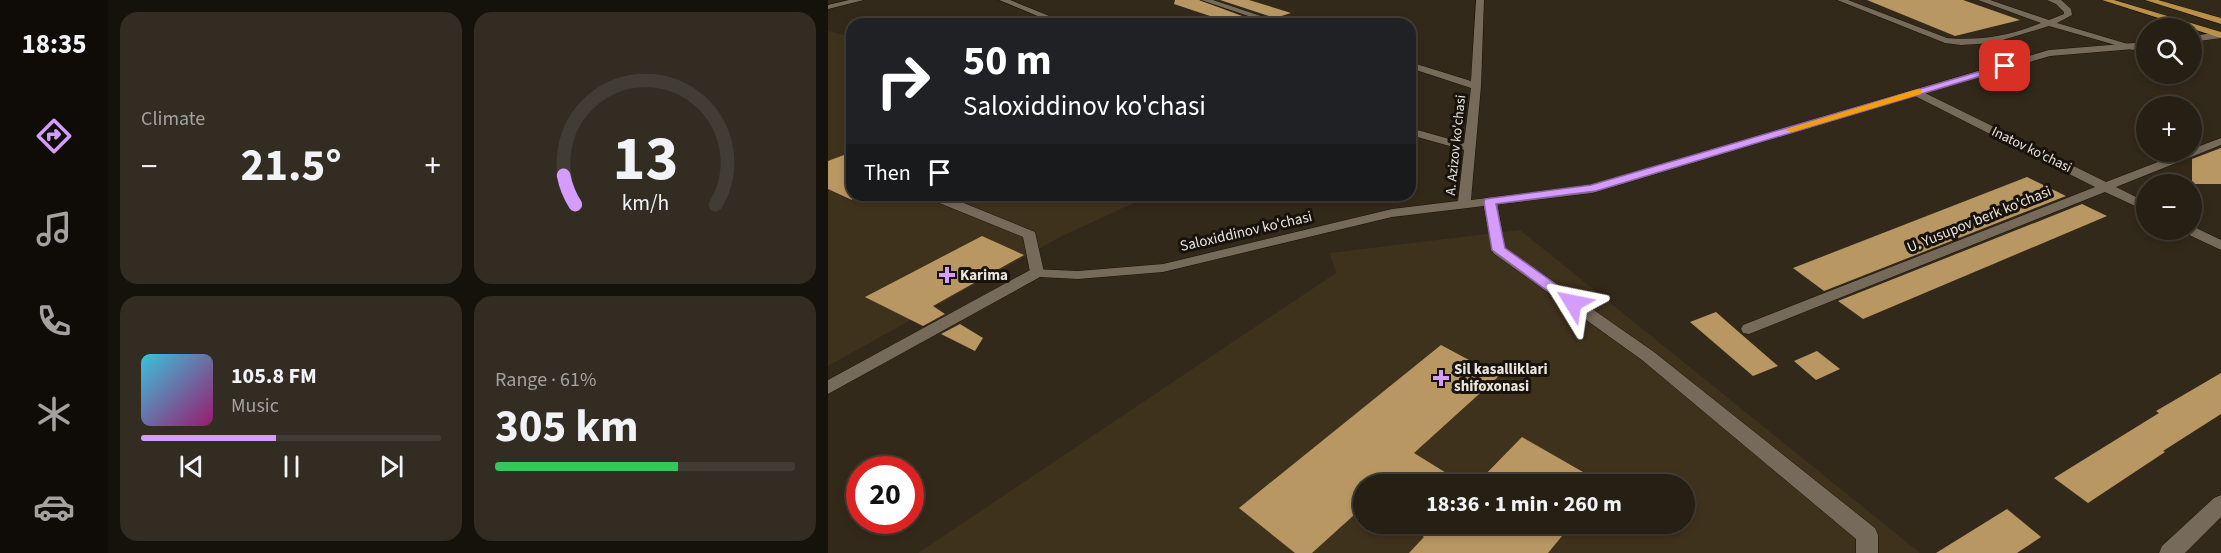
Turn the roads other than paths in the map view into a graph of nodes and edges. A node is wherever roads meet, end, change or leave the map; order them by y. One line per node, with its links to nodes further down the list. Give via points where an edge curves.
1 (860, 0): 10 (street)
2 (1003, 0): 11 (street)
3 (1205, 0): 12 (street)
4 (1480, 0): 20 (street)
5 (1841, 0): 14 (street, via 1961,43 2038,29)
6 (1982, 0): 14 (street)
7 (2052, 0): 14 (street, via 2068,15)
8 (2106, 0): 15 (main road)
9 (2149, 0): 13 (main road)
10 (828, 7)
11 (1050, 18)
12 (1262, 18)
13 (2221, 21)
14 (2050, 23): 17 (street, via 2101,40)
15 (2221, 35): 16 (street)
16 (2202, 38)
17 (2136, 45)
18 (2136, 46): 21 (street, Saloxiddinov ko'chasi, via 2049,53)
19 (1416, 67): 20 (street, A. Azizov ko'chasi)
20 (1476, 86): 24 (street, A. Azizov ko'chasi)
21 (1916, 93): 25 (street, Inatov ko'chasi); 27 (street, Saloxiddinov ko'chasi, via 1592,189)
22 (1416, 133): 24 (street)
23 (2221, 141): 25 (street, U. Yusupov berk ko'chasi)
24 (1470, 148): 29 (street, A. Azizov ko'chasi)
25 (2106, 186): 28 (street, Inatov ko'chasi); 33 (street, U. Yusupov berk ko'chasi)
26 (947, 201): 32 (street, via 1030,235)
27 (1490, 202): 29 (street, Saloxiddinov ko'chasi); 36 (street, via 1498,250 1648,356 1866,535)
28 (2136, 202)
29 (1464, 205): 32 (street, Saloxiddinov ko'chasi, via 1392,213 1163,268 1078,275)
30 (2202, 236): 31 (street)
31 (2221, 246)
32 (1037, 272): 34 (street)
33 (1749, 329)
34 (828, 388)
35 (2221, 504): 37 (street)
36 (1867, 553)
37 (2170, 553)

